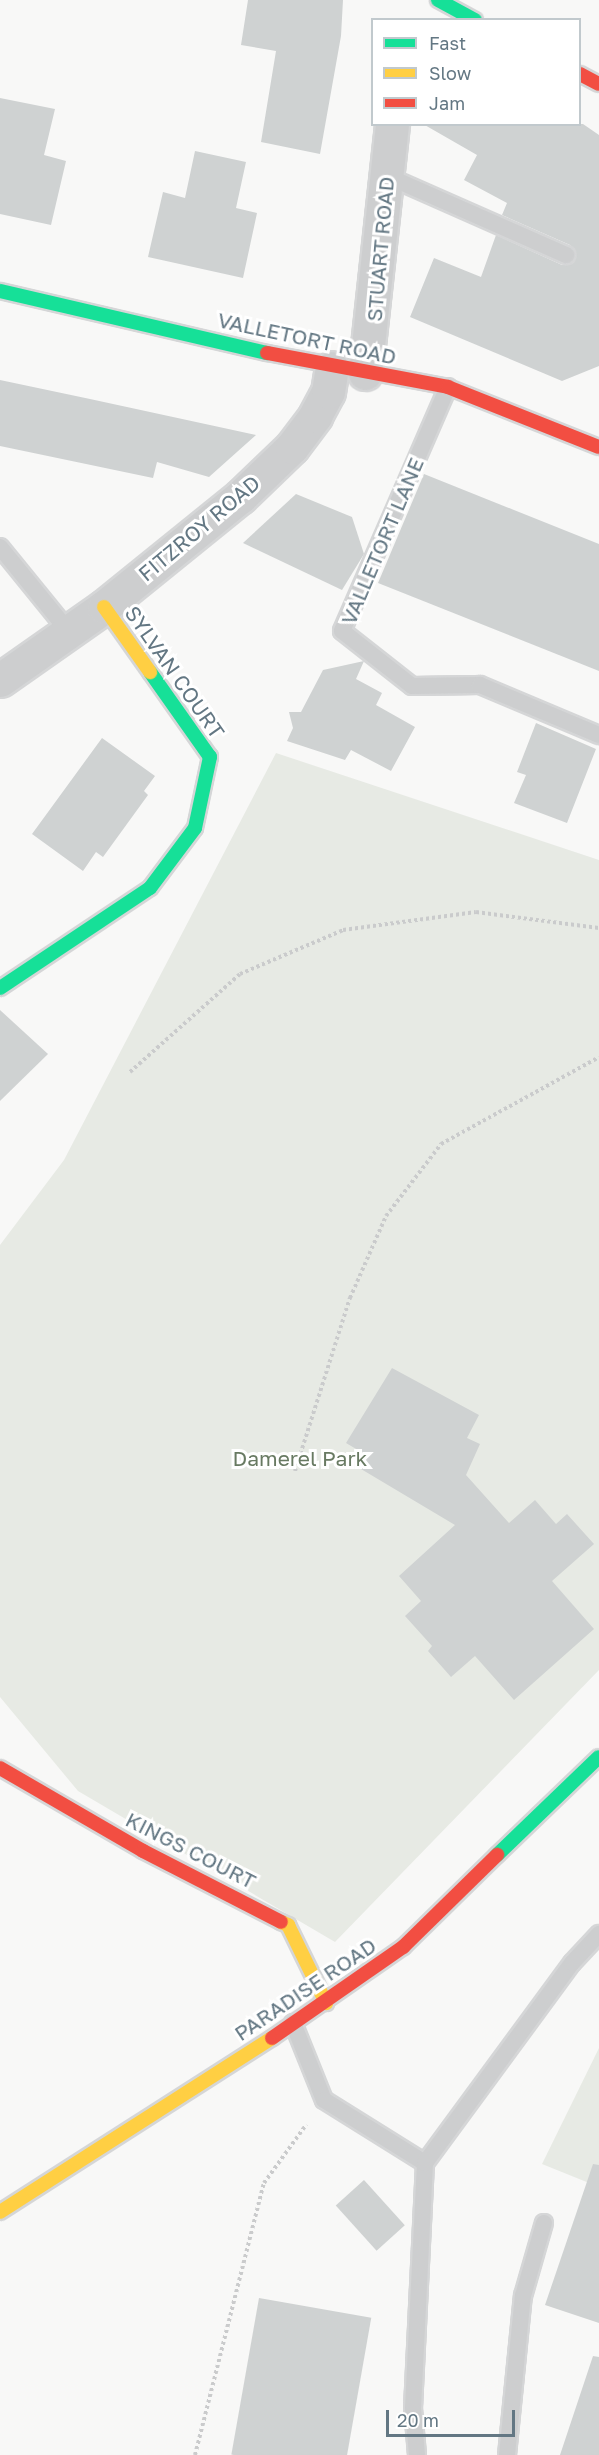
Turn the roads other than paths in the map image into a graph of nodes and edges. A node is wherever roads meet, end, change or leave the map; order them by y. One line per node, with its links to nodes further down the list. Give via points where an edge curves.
1 (438, 0): 2 (street)
2 (471, 18)
3 (581, 75): 4 (street)
4 (599, 84)
5 (392, 126): 6 (street, STUART ROAD)
6 (387, 176): 7 (lane); 10 (street, STUART ROAD)
7 (566, 255)
8 (0, 291): 9 (street, VALLETORT ROAD)
9 (333, 368): 10 (street, VALLETORT ROAD); 14 (street, FITZROY ROAD, via 328,392 292,447 240,497)
10 (365, 373): 11 (street, VALLETORT ROAD)
11 (448, 387): 12 (street, VALLETORT ROAD); 17 (lane, VALLETORT LANE, via 342,631 412,686 480,685)
12 (599, 447)
13 (0, 547): 15 (lane)
14 (104, 607): 15 (street, FITZROY ROAD); 18 (street, SYLVAN COURT, via 210,757 195,828 150,888)
15 (69, 632): 16 (street, FITZROY ROAD)
16 (0, 680)
17 (599, 735)
18 (0, 988)
19 (599, 1757): 22 (street, PARADISE ROAD, via 403,1947)
20 (0, 1768): 22 (street, KINGS COURT, via 143,1851 288,1925)
21 (599, 1934): 24 (lane, via 572,1964)
22 (326, 2003): 23 (street, PARADISE ROAD)
23 (293, 2023): 24 (lane, via 324,2100); 25 (street, PARADISE ROAD)
24 (425, 2163): 27 (lane, via 413,2408)
25 (0, 2212)
26 (544, 2223): 28 (lane, via 523,2296)
27 (417, 2455)
28 (507, 2455)

